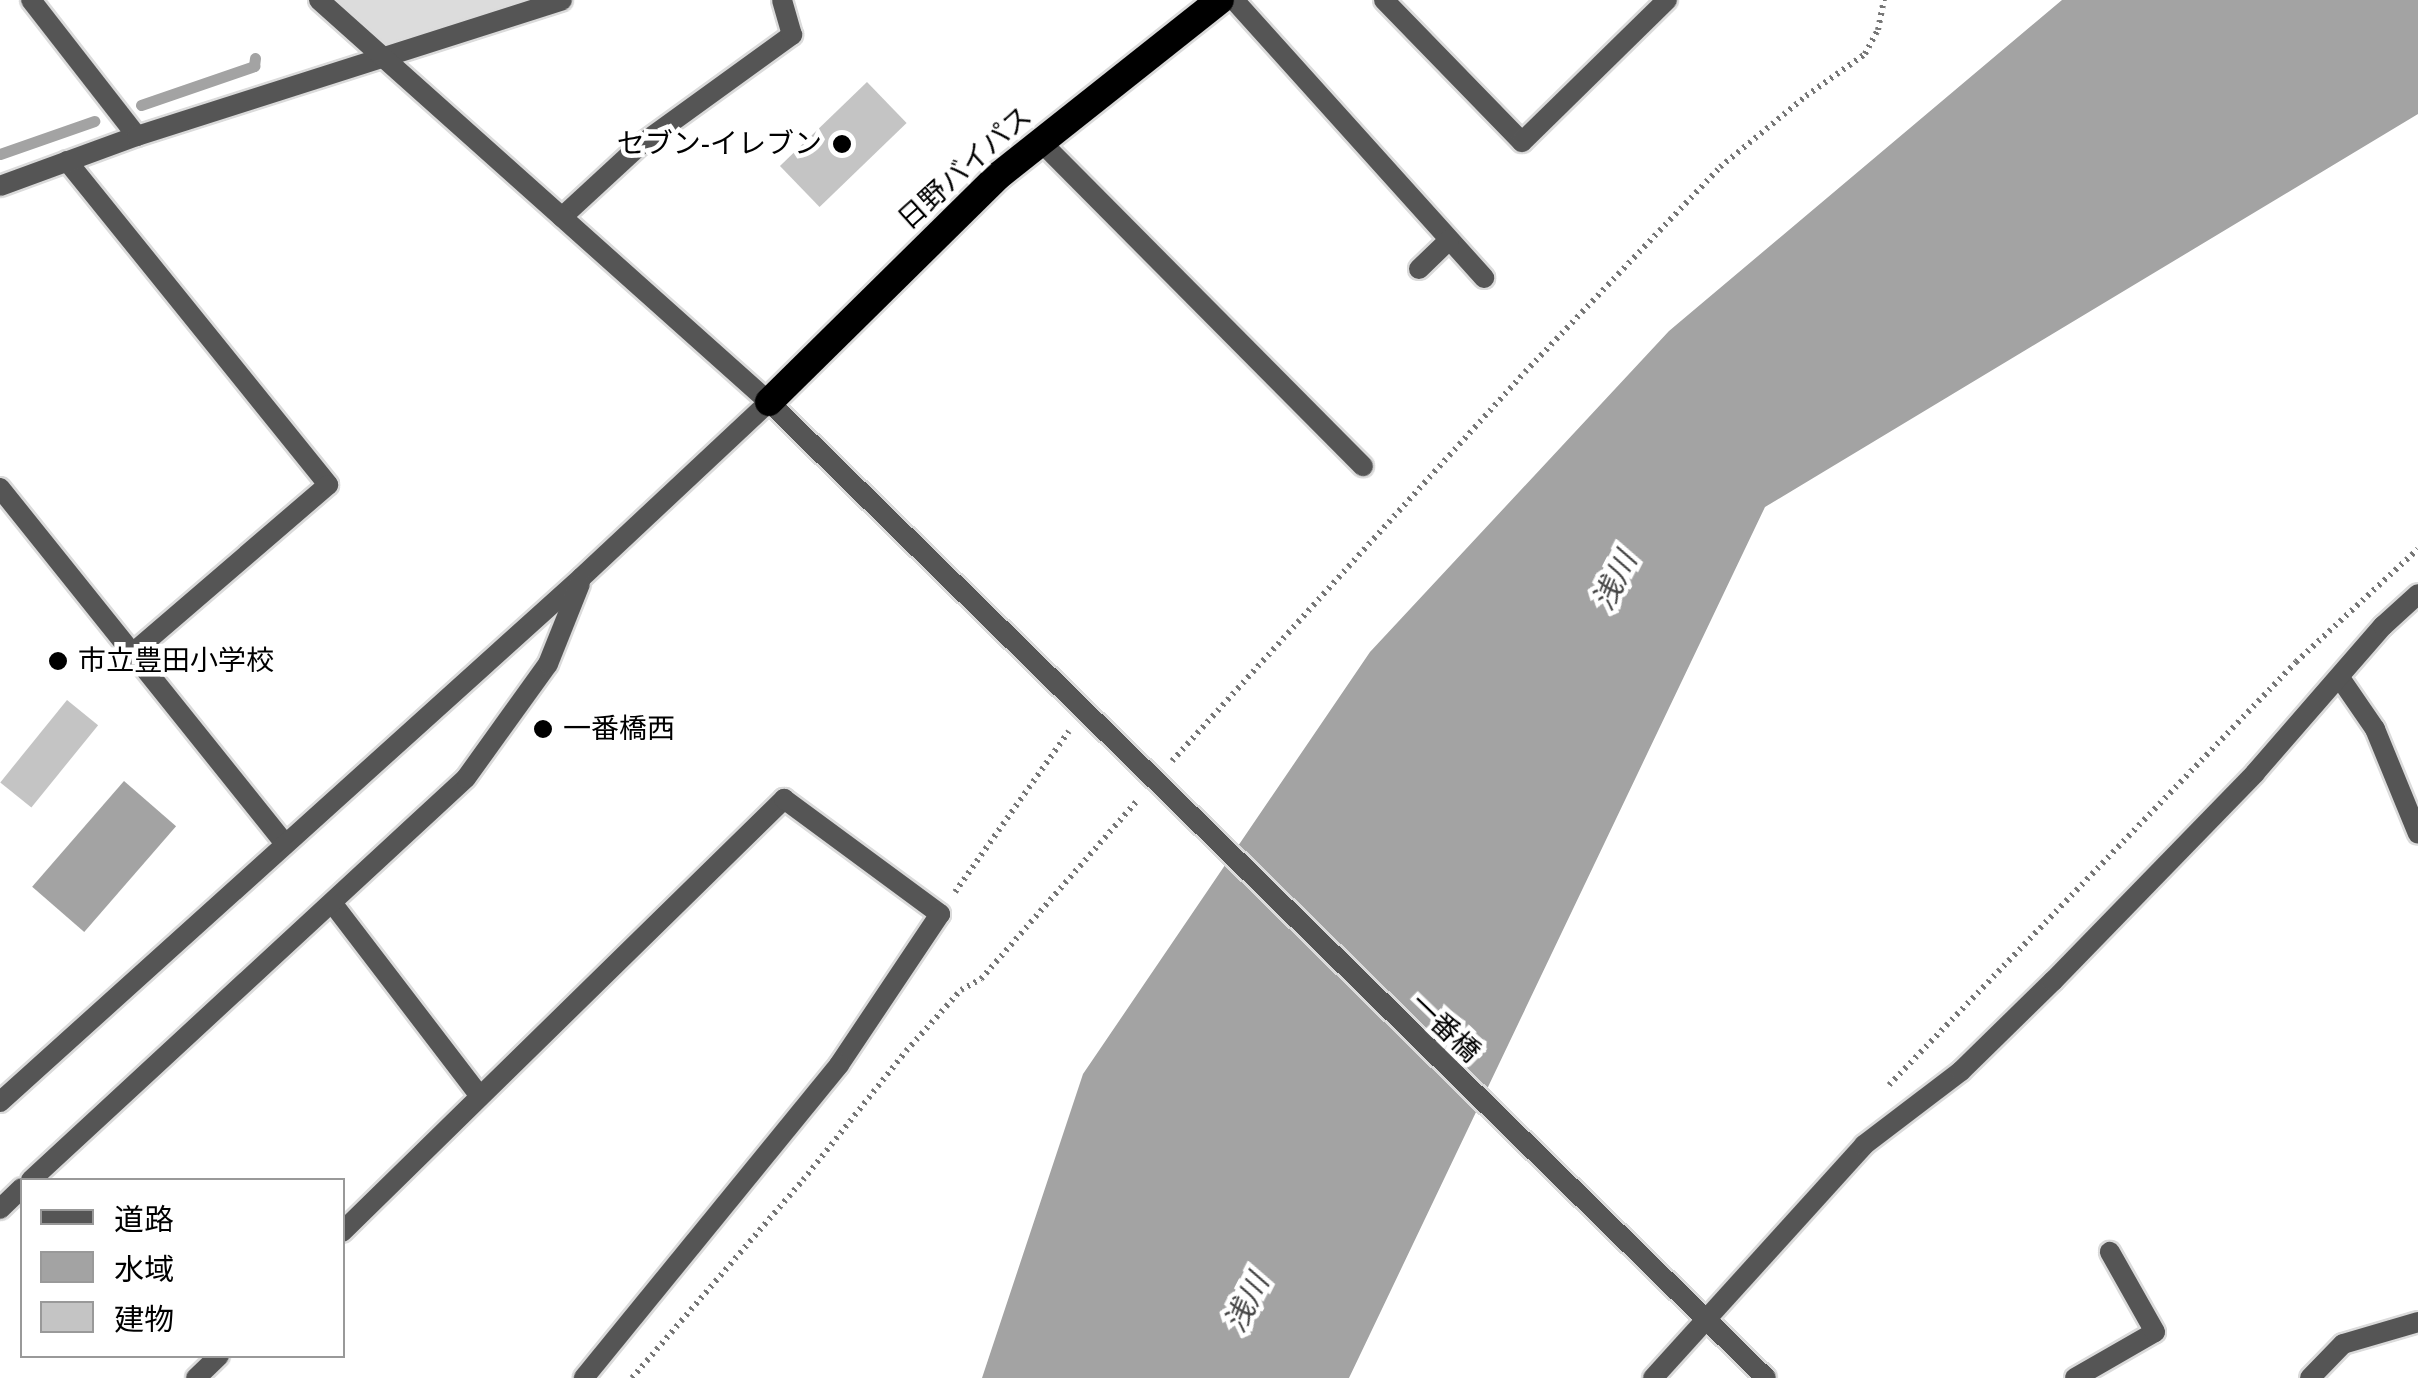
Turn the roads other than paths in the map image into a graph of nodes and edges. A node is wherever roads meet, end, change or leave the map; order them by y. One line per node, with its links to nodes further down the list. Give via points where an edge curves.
1 (31, 0): 10 (street)
2 (319, 0): 9 (street, 一番橋)
3 (562, 0): 9 (street)
4 (782, 0): 14 (street, via 792,35 640,145)
5 (1220, 0): 11 (highway, 日野バイパス)
6 (1234, 0): 15 (street)
7 (1384, 0): 8 (street, via 1522,142)
8 (1667, 0)
9 (381, 56): 10 (street); 14 (street, 一番橋)
10 (137, 136): 12 (street)
11 (1041, 142): 18 (highway, 日野バイパス, via 998,176); 19 (street)
12 (67, 161): 13 (street); 23 (street, via 328,485)
13 (0, 186)
14 (562, 217): 18 (street, 一番橋)
15 (1450, 240): 16 (street); 17 (street)
16 (1419, 269)
17 (1484, 278)
18 (770, 402): 21 (street); 35 (street, 一番橋)
19 (1362, 466)
20 (0, 488): 23 (street)
21 (582, 578): 26 (street); 27 (street, via 548,664 466,778)
22 (2418, 594): 24 (street)
23 (133, 654): 26 (street)
24 (2340, 678): 25 (street, via 2375,728); 35 (street, via 1962,1071 1864,1145)
25 (2418, 834)
26 (284, 842): 29 (street)
27 (333, 904): 28 (street); 30 (street)
28 (480, 1096): 33 (street); 39 (street, via 784,799 940,914 839,1065)
29 (0, 1102)
30 (33, 1178)
31 (20, 1190): 32 (street)
32 (0, 1208)
33 (345, 1229)
34 (2110, 1252): 42 (street, via 2155,1332)
35 (1707, 1322): 40 (street); 41 (street, 一番橋)
36 (2418, 1322): 43 (street, via 2343,1344)
37 (217, 1358): 38 (street)
38 (196, 1378)
39 (584, 1378)
40 (1653, 1378)
41 (1766, 1378)
42 (2074, 1378)
43 (2310, 1378)

